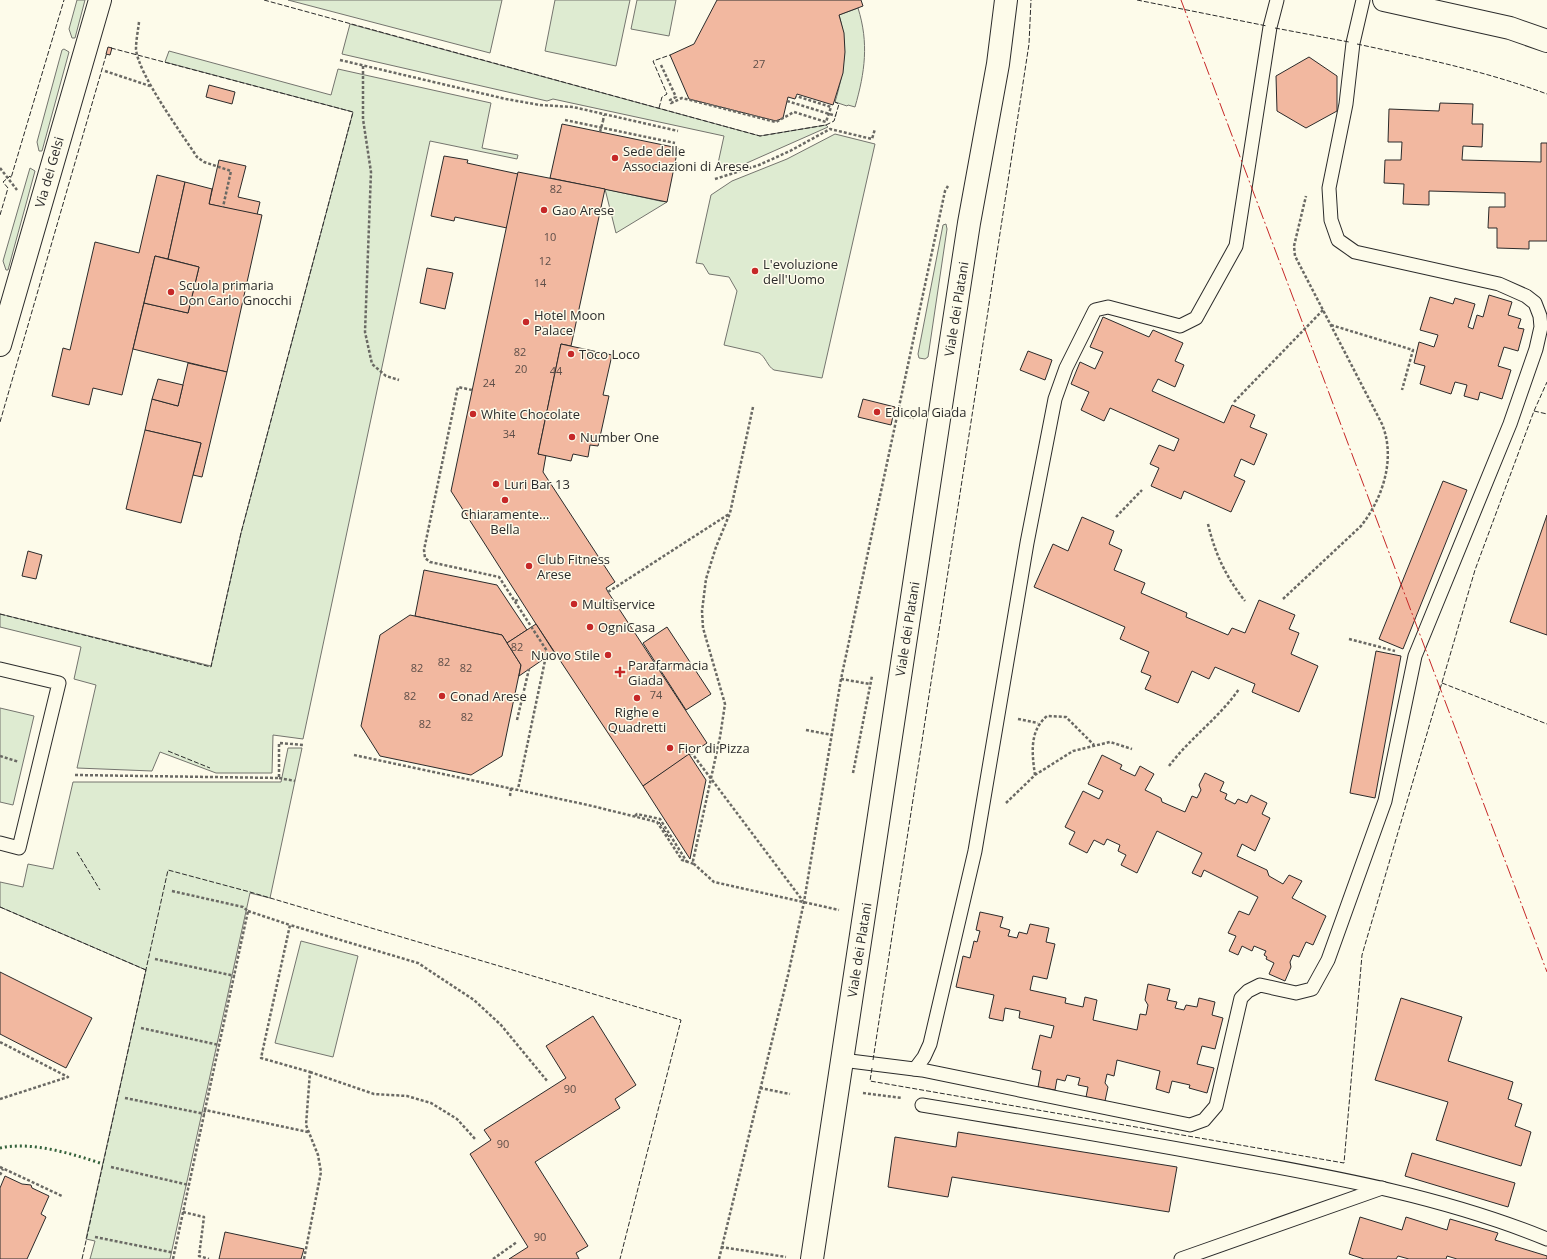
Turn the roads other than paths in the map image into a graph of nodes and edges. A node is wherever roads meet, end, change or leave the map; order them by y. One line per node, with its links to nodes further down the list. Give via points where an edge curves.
1 (100, 0): 7 (street, Via dei Gelsi)
2 (1006, 0): 10 (street, Viale dei Platani, via 998,64 969,223)
3 (1277, 0): 11 (lane, via 1270,27 1236,246 1196,318 1180,326 1108,307 1095,310 1066,368 1055,398 1027,543 975,851 930,1044)
4 (1363, 0): 11 (lane, via 1353,43 1346,104 1329,188 1331,220 1338,240 1355,252 1499,284 1535,303 1541,327 1510,424 1415,656 1385,801 1328,960 1312,989 1296,993 1260,986 1248,991 1241,998 1216,1106 1204,1120 1190,1125)
5 (1384, 0): 6 (street, via 1510,28)
6 (1547, 41)
7 (0, 345)
8 (0, 669): 9 (lane, via 59,683 19,848)
9 (0, 843)
10 (842, 1060): 11 (lane); 15 (street, Viale dei Platani)
11 (915, 1069)
12 (922, 1105): 13 (lane, via 1105,1135)
13 (1382, 1188): 14 (lane, via 1503,1221); 16 (lane)
14 (1547, 1239)
15 (812, 1259)
16 (1181, 1259)

